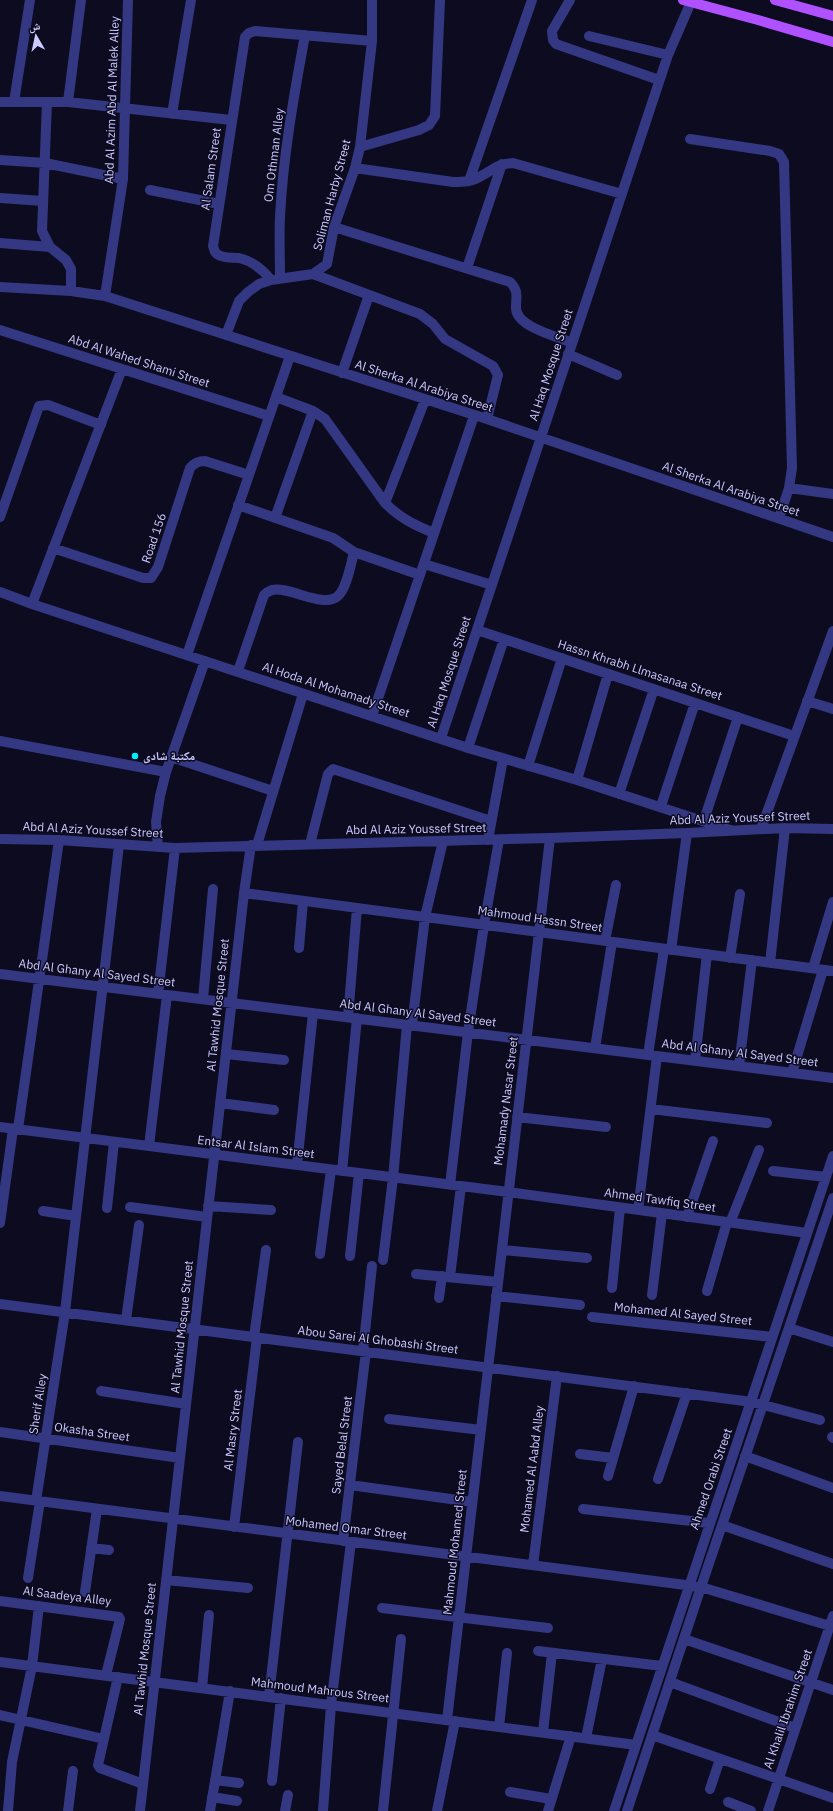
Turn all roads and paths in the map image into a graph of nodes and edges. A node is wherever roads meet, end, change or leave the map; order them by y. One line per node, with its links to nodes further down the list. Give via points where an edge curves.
1 (30, 0): 19 (street)
2 (81, 0): 21 (street)
3 (128, 0): 22 (street, Abd Al Azim Abd Al Malek Alley)
4 (191, 0): 23 (street)
5 (372, 0): 14 (street, Soliman Harby Street)
6 (440, 0): 26 (street, via 435,116 429,125 419,130)
7 (532, 0): 32 (street)
8 (570, 0): 17 (street, via 552,31 556,44)
9 (775, 0): 11 (main road)
10 (687, 1): 15 (main road); 16 (street, Al Haq Mosque Street)
11 (833, 16)
12 (305, 35): 14 (street); 24 (street, Al Salam Street, via 255,31 245,37); 43 (street, Om Othman Alley, via 286,152)
13 (589, 36): 16 (street)
14 (372, 40): 26 (street, Soliman Harby Street)
15 (833, 42)
16 (668, 55): 17 (street, Al Haq Mosque Street)
17 (659, 80): 34 (street, Al Haq Mosque Street)
18 (0, 102): 19 (street)
19 (14, 102): 20 (street)
20 (47, 102): 21 (street); 28 (street)
21 (68, 102): 22 (street)
22 (126, 109): 23 (street); 31 (street, Abd Al Azim Abd Al Malek Alley)
23 (172, 114): 24 (street)
24 (231, 120): 37 (street, Al Salam Street)
25 (690, 139): 65 (street, via 770,151 779,154 784,162 792,458)
26 (360, 147): 30 (street, Soliman Harby Street)
27 (0, 160): 28 (street)
28 (45, 163): 31 (street); 36 (street)
29 (502, 164): 32 (street); 34 (street, via 524,165); 41 (street)
30 (355, 168): 32 (street, via 453,182); 38 (street, Soliman Harby Street)
31 (123, 179): 47 (street, Abd Al Azim Abd Al Malek Alley)
32 (469, 181)
33 (150, 190): 37 (street)
34 (622, 194): 50 (street, Al Haq Mosque Street)
35 (0, 198): 36 (street)
36 (43, 201): 40 (street, via 42,231)
37 (219, 204): 43 (street, Al Salam Street, via 214,239 215,252 218,255 250,262)
38 (334, 226): 41 (street); 42 (street, Soliman Harby Street, via 327,264)
39 (0, 243): 40 (street)
40 (50, 247): 45 (street, via 66,260 71,269)
41 (467, 268): 50 (street, via 510,282 516,287 516,309 519,318 526,324)
42 (313, 274): 43 (street); 46 (street)
43 (275, 279): 49 (street, via 259,284 239,301)
44 (0, 287): 45 (street, Al Sherka Al Arabiya Street)
45 (71, 290): 47 (street, Al Sherka Al Arabiya Street)
46 (369, 295): 54 (street); 61 (street, via 420,314 433,324 445,339 493,366 497,379)
47 (105, 296): 49 (street, Al Sherka Al Arabiya Street)
48 (0, 330): 53 (street, Abd Al Wahed Shami Street)
49 (226, 334): 52 (street, Al Sherka Al Arabiya Street)
50 (572, 342): 51 (street, Al Haq Mosque Street)
51 (568, 354): 55 (street); 63 (street, Al Haq Mosque Street)
52 (290, 356): 54 (street, Al Sherka Al Arabiya Street); 56 (street)
53 (122, 369): 59 (street, Abd Al Wahed Shami Street); 62 (street)
54 (342, 373): 57 (street, Al Sherka Al Arabiya Street)
55 (617, 375)
56 (276, 397): 58 (street); 59 (street)
57 (425, 400): 60 (street, Al Sherka Al Arabiya Street); 67 (street)
58 (313, 411): 67 (street, via 325,420); 70 (street)
59 (269, 416): 64 (street)
60 (474, 416): 61 (street, Al Sherka Al Arabiya Street); 72 (street)
61 (487, 420): 63 (street, Al Sherka Al Arabiya Street)
62 (101, 425): 69 (street, via 48,405 40,406); 74 (street)
63 (541, 438): 71 (street, Al Sherka Al Arabiya Street); 78 (street, Al Haq Mosque Street)
64 (249, 475): 68 (street); 74 (street, Road 156, via 205,461 199,461 190,468 158,567 151,578 143,578)
65 (789, 488): 66 (street); 71 (street)
66 (833, 494)
67 (385, 503): 72 (street, via 396,515 410,524)
68 (238, 505): 70 (street); 84 (street)
69 (0, 517)
70 (275, 518): 75 (street, via 333,538)
71 (779, 518): 73 (street, Al Sherka Al Arabiya Street)
72 (434, 533): 76 (street)
73 (833, 537)
74 (53, 548): 80 (street)
75 (354, 552): 77 (street); 87 (street, via 344,588 339,596 331,600 279,590 271,590 264,595)
76 (424, 564): 77 (street); 78 (street)
77 (420, 575): 94 (street)
78 (492, 585): 81 (street, Al Haq Mosque Street)
79 (0, 592): 80 (street, Al Hoda Al Mohamady Street)
80 (32, 604): 84 (street, Al Hoda Al Mohamady Street)
81 (477, 630): 83 (street, Hassn Khrabh Llmasanaa Street); 97 (street, Al Haq Mosque Street)
82 (833, 631): 91 (street)
83 (504, 639): 85 (street, Hassn Khrabh Llmasanaa Street); 99 (street)
84 (187, 655): 86 (street, Al Hoda Al Mohamady Street)
85 (562, 658): 88 (street, Hassn Khrabh Llmasanaa Street); 102 (street)
86 (205, 661): 87 (street, Al Hoda Al Mohamady Street); 100 (street)
87 (238, 671): 90 (street, Al Hoda Al Mohamady Street)
88 (608, 674): 89 (street, Hassn Khrabh Llmasanaa Street); 104 (street)
89 (654, 689): 92 (street, Hassn Khrabh Llmasanaa Street); 106 (street)
90 (303, 694): 94 (street, Al Hoda Al Mohamady Street); 105 (street, Al Tawhid Mosque Street)
91 (807, 701): 93 (street); 96 (street)
92 (695, 703): 95 (street, Hassn Khrabh Llmasanaa Street); 107 (street)
93 (833, 709)
94 (372, 716): 97 (street, Al Hoda Al Mohamady Street)
95 (738, 717): 96 (street, Hassn Khrabh Llmasanaa Street); 108 (street)
96 (794, 736): 111 (street)
97 (441, 738): 99 (street, Al Hoda Al Mohamady Street)
98 (0, 740): 103 (street)
99 (468, 748): 101 (street, Al Hoda Al Mohamady Street)
100 (171, 757): 103 (street); 105 (street)
101 (503, 759): 102 (street, Al Hoda Al Mohamady Street); 109 (street)
102 (528, 766): 104 (street, Al Hoda Al Mohamady Street)
103 (166, 772): 124 (street, via 156,822)
104 (577, 780): 106 (street, Al Hoda Al Mohamady Street)
105 (273, 791): 123 (street, Al Tawhid Mosque Street)
106 (619, 794): 107 (street, Al Hoda Al Mohamady Street)
107 (661, 806): 108 (street, Al Hoda Al Mohamady Street)
108 (704, 820): 113 (street, Al Hoda Al Mohamady Street)
109 (491, 821): 118 (street); 121 (street, via 334,769 328,774)
110 (785, 828): 111 (street, Abd Al Aziz Youssef Street); 112 (street, Abd Al Aziz Youssef Street); 142 (street)
111 (761, 829): 113 (street, Abd Al Aziz Youssef Street)
112 (833, 829)
113 (734, 831): 114 (street, Abd Al Aziz Youssef Street)
114 (687, 834): 115 (street, Abd Al Aziz Youssef Street); 138 (street)
115 (550, 838): 119 (street, Abd Al Aziz Youssef Street); 135 (street, Mohamady Nasar Street)
116 (0, 839): 117 (street, Abd Al Aziz Youssef Street)
117 (59, 840): 122 (street, Abd Al Aziz Youssef Street); 145 (street)
118 (488, 840): 119 (street, Abd Al Aziz Youssef Street); 120 (street, Abd Al Aziz Youssef Street)
119 (499, 840): 134 (street)
120 (443, 841): 121 (street, Abd Al Aziz Youssef Street); 133 (street)
121 (310, 844): 123 (street, Abd Al Aziz Youssef Street)
122 (119, 845): 124 (street, Abd Al Aziz Youssef Street); 146 (street, Sherif Alley)
123 (254, 845): 125 (street, Abd Al Aziz Youssef Street); 128 (street, Al Tawhid Mosque Street)
124 (158, 847): 125 (street, Abd Al Aziz Youssef Street)
125 (175, 848): 147 (street)
126 (616, 885): 136 (street)
127 (213, 889): 148 (street)
128 (244, 893): 130 (street, Mahmoud Hassn Street); 149 (street, Al Tawhid Mosque Street)
129 (740, 894): 140 (street)
130 (303, 901): 132 (street, Mahmoud Hassn Street); 137 (street)
131 (833, 902): 143 (street)
132 (357, 908): 133 (street, Mahmoud Hassn Street); 151 (street)
133 (425, 917): 134 (street, Mahmoud Hassn Street); 152 (street)
134 (484, 925): 135 (street, Mahmoud Hassn Street); 153 (street)
135 (538, 932): 136 (street, Mahmoud Hassn Street); 154 (street, Mohamady Nasar Street)
136 (608, 941): 138 (street, Mahmoud Hassn Street); 155 (street)
137 (299, 948)
138 (667, 949): 139 (street, Mahmoud Hassn Street); 157 (street)
139 (707, 954): 140 (street, Mahmoud Hassn Street); 159 (street)
140 (730, 958): 141 (street, Mahmoud Hassn Street)
141 (752, 960): 142 (street, Mahmoud Hassn Street); 160 (street)
142 (770, 963): 143 (street, Mahmoud Hassn Street)
143 (823, 970): 161 (street)
144 (0, 974): 145 (street, Abd Al Ghany Al Sayed Street)
145 (39, 979): 146 (street, Abd Al Ghany Al Sayed Street); 170 (street)
146 (104, 987): 147 (street, Abd Al Ghany Al Sayed Street); 171 (street, Sherif Alley)
147 (163, 994): 148 (street, Abd Al Ghany Al Sayed Street); 174 (street)
148 (203, 999): 149 (street, Abd Al Ghany Al Sayed Street)
149 (232, 1003): 150 (street, Abd Al Ghany Al Sayed Street); 156 (street, Al Tawhid Mosque Street)
150 (312, 1013): 151 (street, Abd Al Ghany Al Sayed Street); 178 (street)
151 (352, 1018): 152 (street, Abd Al Ghany Al Sayed Street); 180 (street)
152 (410, 1025): 153 (street, Abd Al Ghany Al Sayed Street); 184 (street)
153 (468, 1032): 154 (street, Abd Al Ghany Al Sayed Street); 185 (street)
154 (526, 1040): 155 (street, Abd Al Ghany Al Sayed Street); 166 (street, Mohamady Nasar Street)
155 (595, 1048): 157 (street, Abd Al Ghany Al Sayed Street)
156 (226, 1054): 158 (street); 163 (street, Al Tawhid Mosque Street)
157 (653, 1055): 159 (street, Abd Al Ghany Al Sayed Street); 164 (street)
158 (284, 1060)
159 (695, 1061): 160 (street, Abd Al Ghany Al Sayed Street)
160 (739, 1066): 161 (street, Abd Al Ghany Al Sayed Street)
161 (792, 1073): 162 (street, Abd Al Ghany Al Sayed Street)
162 (833, 1078)
163 (220, 1103): 165 (street); 176 (street, Al Tawhid Mosque Street)
164 (651, 1109): 167 (street); 195 (street)
165 (274, 1110)
166 (517, 1117): 168 (street); 187 (street, Mohamady Nasar Street)
167 (766, 1124)
168 (606, 1127)
169 (0, 1128): 170 (street, Entsar Al Islam Street)
170 (15, 1129): 171 (street, Entsar Al Islam Street); 202 (street)
171 (86, 1138): 173 (street, Entsar Al Islam Street); 198 (street, Sherif Alley)
172 (713, 1141): 200 (street)
173 (114, 1142): 174 (street, Entsar Al Islam Street); 192 (street)
174 (149, 1146): 176 (street, Entsar Al Islam Street)
175 (759, 1150): 201 (street)
176 (214, 1155): 178 (street, Entsar Al Islam Street); 190 (street, Al Tawhid Mosque Street)
177 (832, 1160): 183 (street, Ahmed Orabi Street)
178 (297, 1165): 179 (street, Entsar Al Islam Street)
179 (331, 1170): 180 (street, Entsar Al Islam Street); 207 (street)
180 (342, 1171): 182 (street, Entsar Al Islam Street)
181 (772, 1171): 183 (street)
182 (358, 1173): 184 (street, Entsar Al Islam Street); 208 (street)
183 (826, 1177): 188 (street, Ahmed Orabi Street)
184 (393, 1178): 185 (street, Entsar Al Islam Street); 210 (street)
185 (450, 1185): 186 (street, Entsar Al Islam Street)
186 (461, 1186): 187 (street, Entsar Al Islam Street); 213 (street)
187 (508, 1192): 193 (street, Ahmed Tawfiq Street); 206 (street, Mohamady Nasar Street)
188 (817, 1202): 189 (street); 204 (street, Ahmed Orabi Street)
189 (832, 1205): 225 (street, Ahmed Orabi Street)
190 (208, 1206): 194 (street); 199 (street, Al Tawhid Mosque Street)
191 (130, 1207): 199 (street)
192 (107, 1208)
193 (620, 1208): 195 (street, Ahmed Tawfiq Street); 215 (street)
194 (271, 1210)
195 (638, 1210): 197 (street, Ahmed Tawfiq Street)
196 (43, 1211): 198 (street)
197 (662, 1213): 200 (street, Ahmed Tawfiq Street); 217 (street)
198 (76, 1216): 222 (street, Sherif Alley)
199 (207, 1217): 226 (street, Al Tawhid Mosque Street)
200 (687, 1217): 201 (street, Ahmed Tawfiq Street)
201 (729, 1222): 204 (street, Ahmed Tawfiq Street); 216 (street)
202 (0, 1223)
203 (139, 1225): 224 (street)
204 (807, 1233): 228 (street, Ahmed Orabi Street)
205 (266, 1250): 227 (street, Al Masry Street)
206 (502, 1250): 209 (street); 214 (street, Mohamady Nasar Street)
207 (320, 1254)
208 (350, 1256)
209 (587, 1258)
210 (383, 1260)
211 (372, 1266): 230 (street, Sayed Belal Street)
212 (416, 1274): 213 (street)
213 (446, 1277): 214 (street); 219 (street)
214 (498, 1282): 218 (street, Mohamady Nasar Street)
215 (612, 1288)
216 (707, 1291)
217 (652, 1295)
218 (496, 1296): 221 (street); 231 (street, Mohamady Nasar Street)
219 (438, 1298)
220 (0, 1304): 222 (street, Abou Sarei Al Ghobashi Street)
221 (580, 1305)
222 (65, 1312): 224 (street, Abou Sarei Al Ghobashi Street); 243 (street, Sherif Alley)
223 (592, 1317): 228 (street, Mohamed Al Sayed Street)
224 (126, 1320): 226 (street, Abou Sarei Al Ghobashi Street)
225 (789, 1328): 229 (street); 238 (street, Ahmed Orabi Street)
226 (195, 1329): 227 (street, Abou Sarei Al Ghobashi Street); 237 (street, Al Tawhid Mosque Street)
227 (256, 1337): 230 (street, Abou Sarei Al Ghobashi Street); 261 (street, Al Masry Street)
228 (772, 1337): 236 (street, Ahmed Orabi Street)
229 (833, 1342)
230 (364, 1351): 231 (street, Abou Sarei Al Ghobashi Street); 251 (street, Sayed Belal Street)
231 (488, 1367): 232 (street, Abou Sarei Al Ghobashi Street); 241 (street, Mahmoud Mohamed Street)
232 (557, 1376): 233 (street, Abou Sarei Al Ghobashi Street); 268 (street, Mohamed Al Aabd Alley)
233 (634, 1386): 235 (street, Abou Sarei Al Ghobashi Street); 248 (street)
234 (101, 1392): 237 (street)
235 (687, 1393): 236 (street, Abou Sarei Al Ghobashi Street); 250 (street)
236 (752, 1402): 238 (street, Abou Sarei Al Ghobashi Street); 259 (street, Ahmed Orabi Street)
237 (186, 1404): 247 (street, Al Tawhid Mosque Street)
238 (763, 1405): 240 (street, Abou Sarei Al Ghobashi Street); 246 (street, Ahmed Orabi Street)
239 (389, 1419): 241 (street)
240 (820, 1420)
241 (481, 1430): 255 (street, Mahmoud Mohamed Street)
242 (0, 1432): 243 (street, Okasha Street)
243 (46, 1438): 247 (street, Okasha Street); 254 (street, Sherif Alley)
244 (298, 1442): 262 (street)
245 (580, 1454): 248 (street)
246 (745, 1456): 252 (street); 260 (street, Ahmed Orabi Street)
247 (180, 1458): 258 (street, Al Tawhid Mosque Street)
248 (613, 1458): 249 (street)
249 (608, 1476)
250 (658, 1479)
251 (350, 1485): 255 (street); 263 (street, Sayed Belal Street)
252 (833, 1488)
253 (0, 1496): 254 (street, Mohamed Omar Street)
254 (38, 1501): 256 (street, Mohamed Omar Street); 269 (street, Sherif Alley)
255 (472, 1502): 266 (street, Mahmoud Mohamed Street)
256 (97, 1509): 258 (street, Mohamed Omar Street); 264 (street)
257 (583, 1509): 259 (street)
258 (173, 1519): 261 (street, Mohamed Omar Street); 270 (street, Al Tawhid Mosque Street)
259 (709, 1523): 271 (street, Ahmed Orabi Street)
260 (722, 1525): 267 (street); 272 (street, Ahmed Orabi Street)
261 (234, 1527): 262 (street, Mohamed Omar Street)
262 (288, 1534): 263 (street, Mohamed Omar Street); 299 (street)
263 (347, 1541): 266 (street, Mohamed Omar Street); 301 (street, Sayed Belal Street)
264 (91, 1548): 265 (street); 274 (street)
265 (109, 1550)
266 (466, 1557): 268 (street, Mohamed Omar Street); 279 (street, Mahmoud Mohamed Street)
267 (833, 1564)
268 (533, 1565): 271 (street, Mohamed Omar Street)
269 (28, 1578)
270 (166, 1580): 273 (street); 293 (street, Al Tawhid Mosque Street)
271 (689, 1585): 272 (street, Mohamed Omar Street); 290 (street, Ahmed Orabi Street)
272 (701, 1587): 281 (street, Mohamed Omar Street); 283 (street, Ahmed Orabi Street)
273 (248, 1588)
274 (85, 1592)
275 (0, 1601): 276 (street, Al Saadeya Alley)
276 (39, 1606): 289 (street); 291 (street, Al Saadeya Alley, via 119,1617)
277 (382, 1608): 279 (street)
278 (209, 1615): 296 (street)
279 (460, 1618): 280 (street); 305 (street, Mahmoud Mohamed Street)
280 (548, 1628)
281 (831, 1628): 295 (street, Al Khalil Ibrahim Street)
282 (401, 1639): 302 (street)
283 (684, 1639): 294 (street, Ahmed Orabi Street); 295 (street)
284 (538, 1652): 286 (street)
285 (507, 1653): 306 (street)
286 (552, 1653): 287 (street); 308 (street)
287 (602, 1659): 290 (street); 311 (street)
288 (0, 1662): 289 (street, Mahmoud Mahrous Street)
289 (32, 1666): 291 (street, Mahmoud Mahrous Street); 304 (street)
290 (662, 1666): 313 (street, Ahmed Orabi Street)
291 (106, 1675): 292 (street, Mahmoud Mahrous Street)
292 (118, 1677): 293 (street, Mahmoud Mahrous Street); 312 (street)
293 (155, 1682): 296 (street, Mahmoud Mahrous Street); 320 (street, Al Tawhid Mosque Street)
294 (670, 1682): 307 (street); 309 (street, Ahmed Orabi Street)
295 (810, 1683): 297 (street); 307 (street, Al Khalil Ibrahim Street)
296 (202, 1688): 298 (street, Mahmoud Mahrous Street)
297 (833, 1690)
298 (230, 1691): 299 (street, Mahmoud Mahrous Street); 317 (street)
299 (269, 1696): 300 (street, Mahmoud Mahrous Street)
300 (281, 1698): 301 (street, Mahmoud Mahrous Street); 318 (street)
301 (332, 1705): 302 (street, Mahmoud Mahrous Street); 334 (street, Sayed Belal Street)
302 (392, 1713): 305 (street, Mahmoud Mahrous Street); 335 (street)
303 (0, 1715): 304 (street)
304 (20, 1719): 312 (street); 329 (street, via 12,1762)
305 (451, 1720): 306 (street, Mahmoud Mahrous Street); 336 (street, Mahmoud Mohamed Street)
306 (499, 1727): 308 (street, Mahmoud Mahrous Street)
307 (795, 1728): 316 (street, Al Khalil Ibrahim Street)
308 (543, 1732): 310 (street, Mahmoud Mahrous Street)
309 (652, 1735): 314 (street); 339 (street, Ahmed Orabi Street)
310 (571, 1736): 311 (street, Mahmoud Mahrous Street); 326 (street)
311 (586, 1738): 313 (street, Mahmoud Mahrous Street)
312 (104, 1739): 320 (street, via 98,1765 100,1768)
313 (636, 1745): 338 (street, Ahmed Orabi Street)
314 (720, 1759): 316 (street); 321 (street)
315 (73, 1771): 330 (street)
316 (778, 1779): 325 (street); 341 (street, Al Khalil Ibrahim Street)
317 (215, 1780): 319 (street); 324 (street)
318 (272, 1781)
319 (239, 1783)
320 (143, 1784): 331 (street, Al Tawhid Mosque Street)
321 (710, 1790)
322 (510, 1792): 326 (street)
323 (288, 1795): 333 (street)
324 (212, 1797): 327 (street); 332 (street)
325 (833, 1798)
326 (551, 1799): 337 (street)
327 (237, 1801)
328 (728, 1802): 340 (street)
329 (8, 1811)
330 (68, 1811)
331 (140, 1811)
332 (210, 1811)
333 (286, 1811)
334 (323, 1811)
335 (383, 1811)
336 (437, 1811)
337 (548, 1811)
338 (614, 1811)
339 (627, 1811)
340 (751, 1811)
341 (768, 1811)

